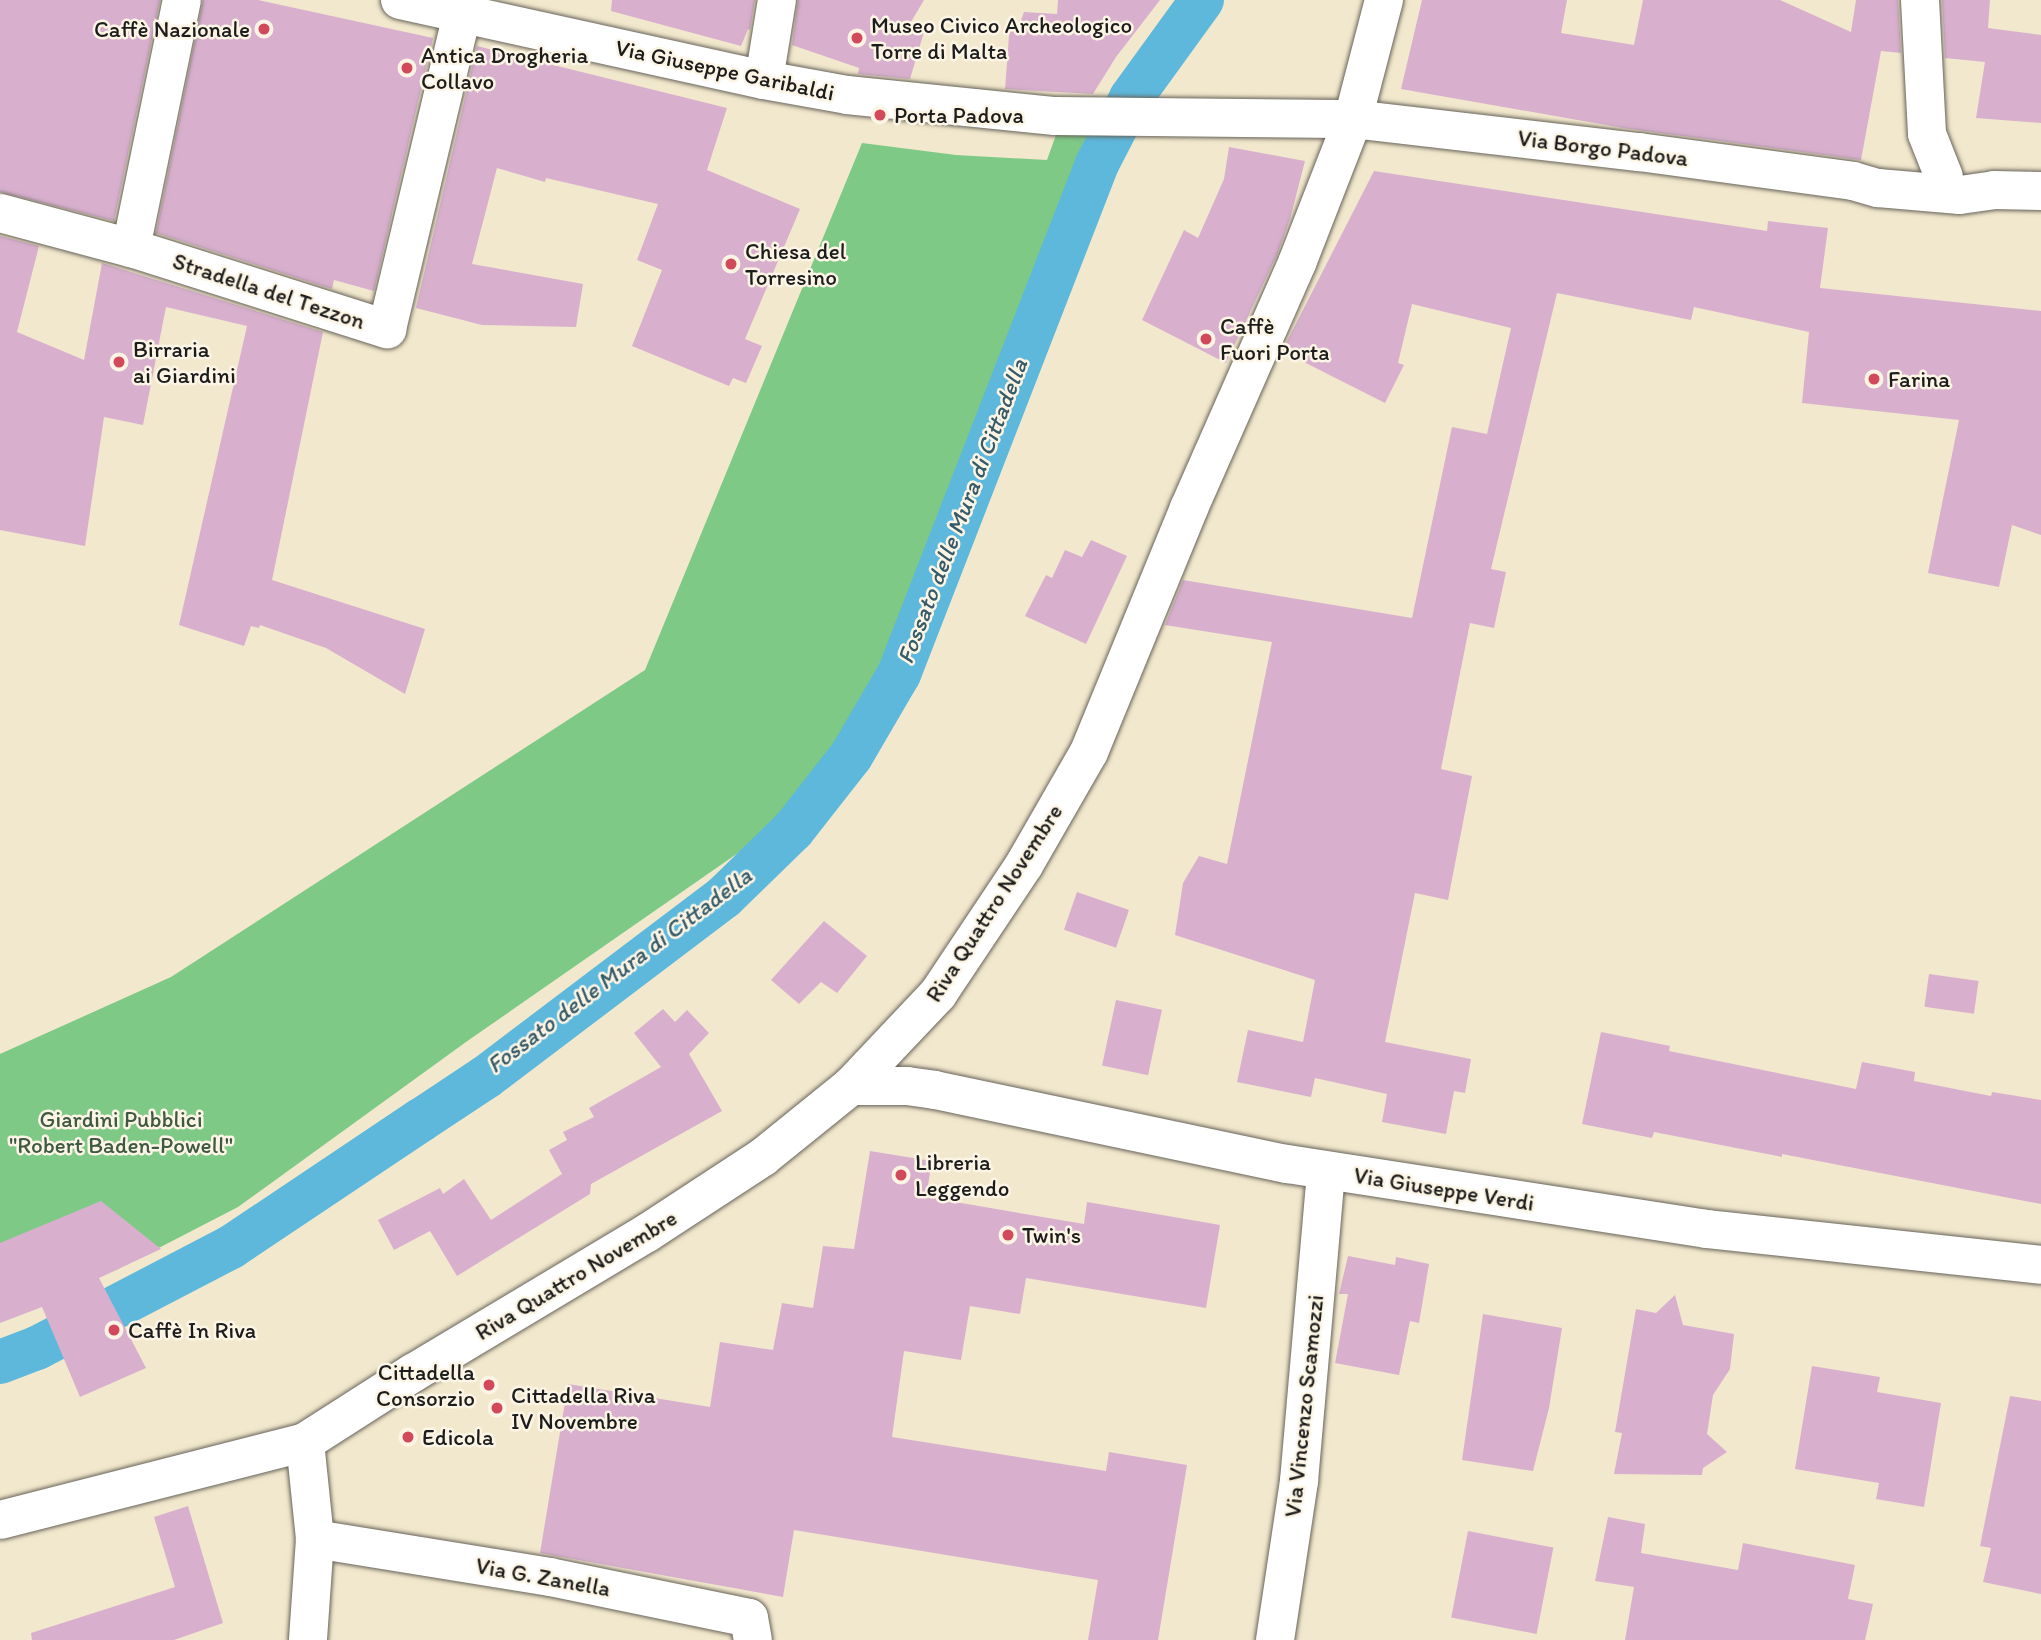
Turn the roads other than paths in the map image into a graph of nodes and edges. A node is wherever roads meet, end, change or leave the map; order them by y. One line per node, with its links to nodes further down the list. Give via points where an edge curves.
1 (182, 0): 15 (street)
2 (400, 0): 6 (street, Via Giuseppe Garibaldi)
3 (777, 0): 7 (street)
4 (1384, 0): 8 (street, Riva Quattro Novembre)
5 (1920, 0): 10 (street, via 1927,134)
6 (462, 13): 7 (street, Via Giuseppe Garibaldi); 15 (street, Stradella del Tezzon, via 387,329)
7 (764, 80): 9 (street, Via Giuseppe Garibaldi, via 847,95 1055,116)
8 (1353, 119): 9 (street, Via Borgo Padova); 11 (street, Via Borgo Padova); 16 (street, Riva Quattro Novembre, via 1297,263 1189,508 1090,752 1024,865 938,994)
9 (1225, 120)
10 (1944, 177): 11 (street, Via Borgo Padova, via 1879,175); 12 (street, Via Borgo Padova)
11 (1853, 181): 12 (street, Via Borgo Padova, via 1878,188 1960,195)
12 (1994, 190): 13 (street, Via Borgo Padova)
13 (2041, 191)
14 (0, 213): 15 (street, Stradella del Tezzon)
15 (131, 248)
16 (851, 1086): 17 (street, Via Giuseppe Verdi, via 934,1090); 19 (street, Riva Quattro Novembre, via 763,1157 647,1233)
17 (1326, 1171): 18 (street, Via Giuseppe Verdi, via 1706,1229); 24 (street, Via Vincenzo Scamozzi, via 1299,1481)
18 (2041, 1265)
19 (305, 1442): 20 (street, Riva Quattro Novembre); 21 (street)
20 (0, 1520)
21 (315, 1539): 22 (street); 23 (street, Via G. Zanella, via 550,1577 749,1618)
22 (308, 1640)
23 (753, 1640)
24 (1275, 1640)

